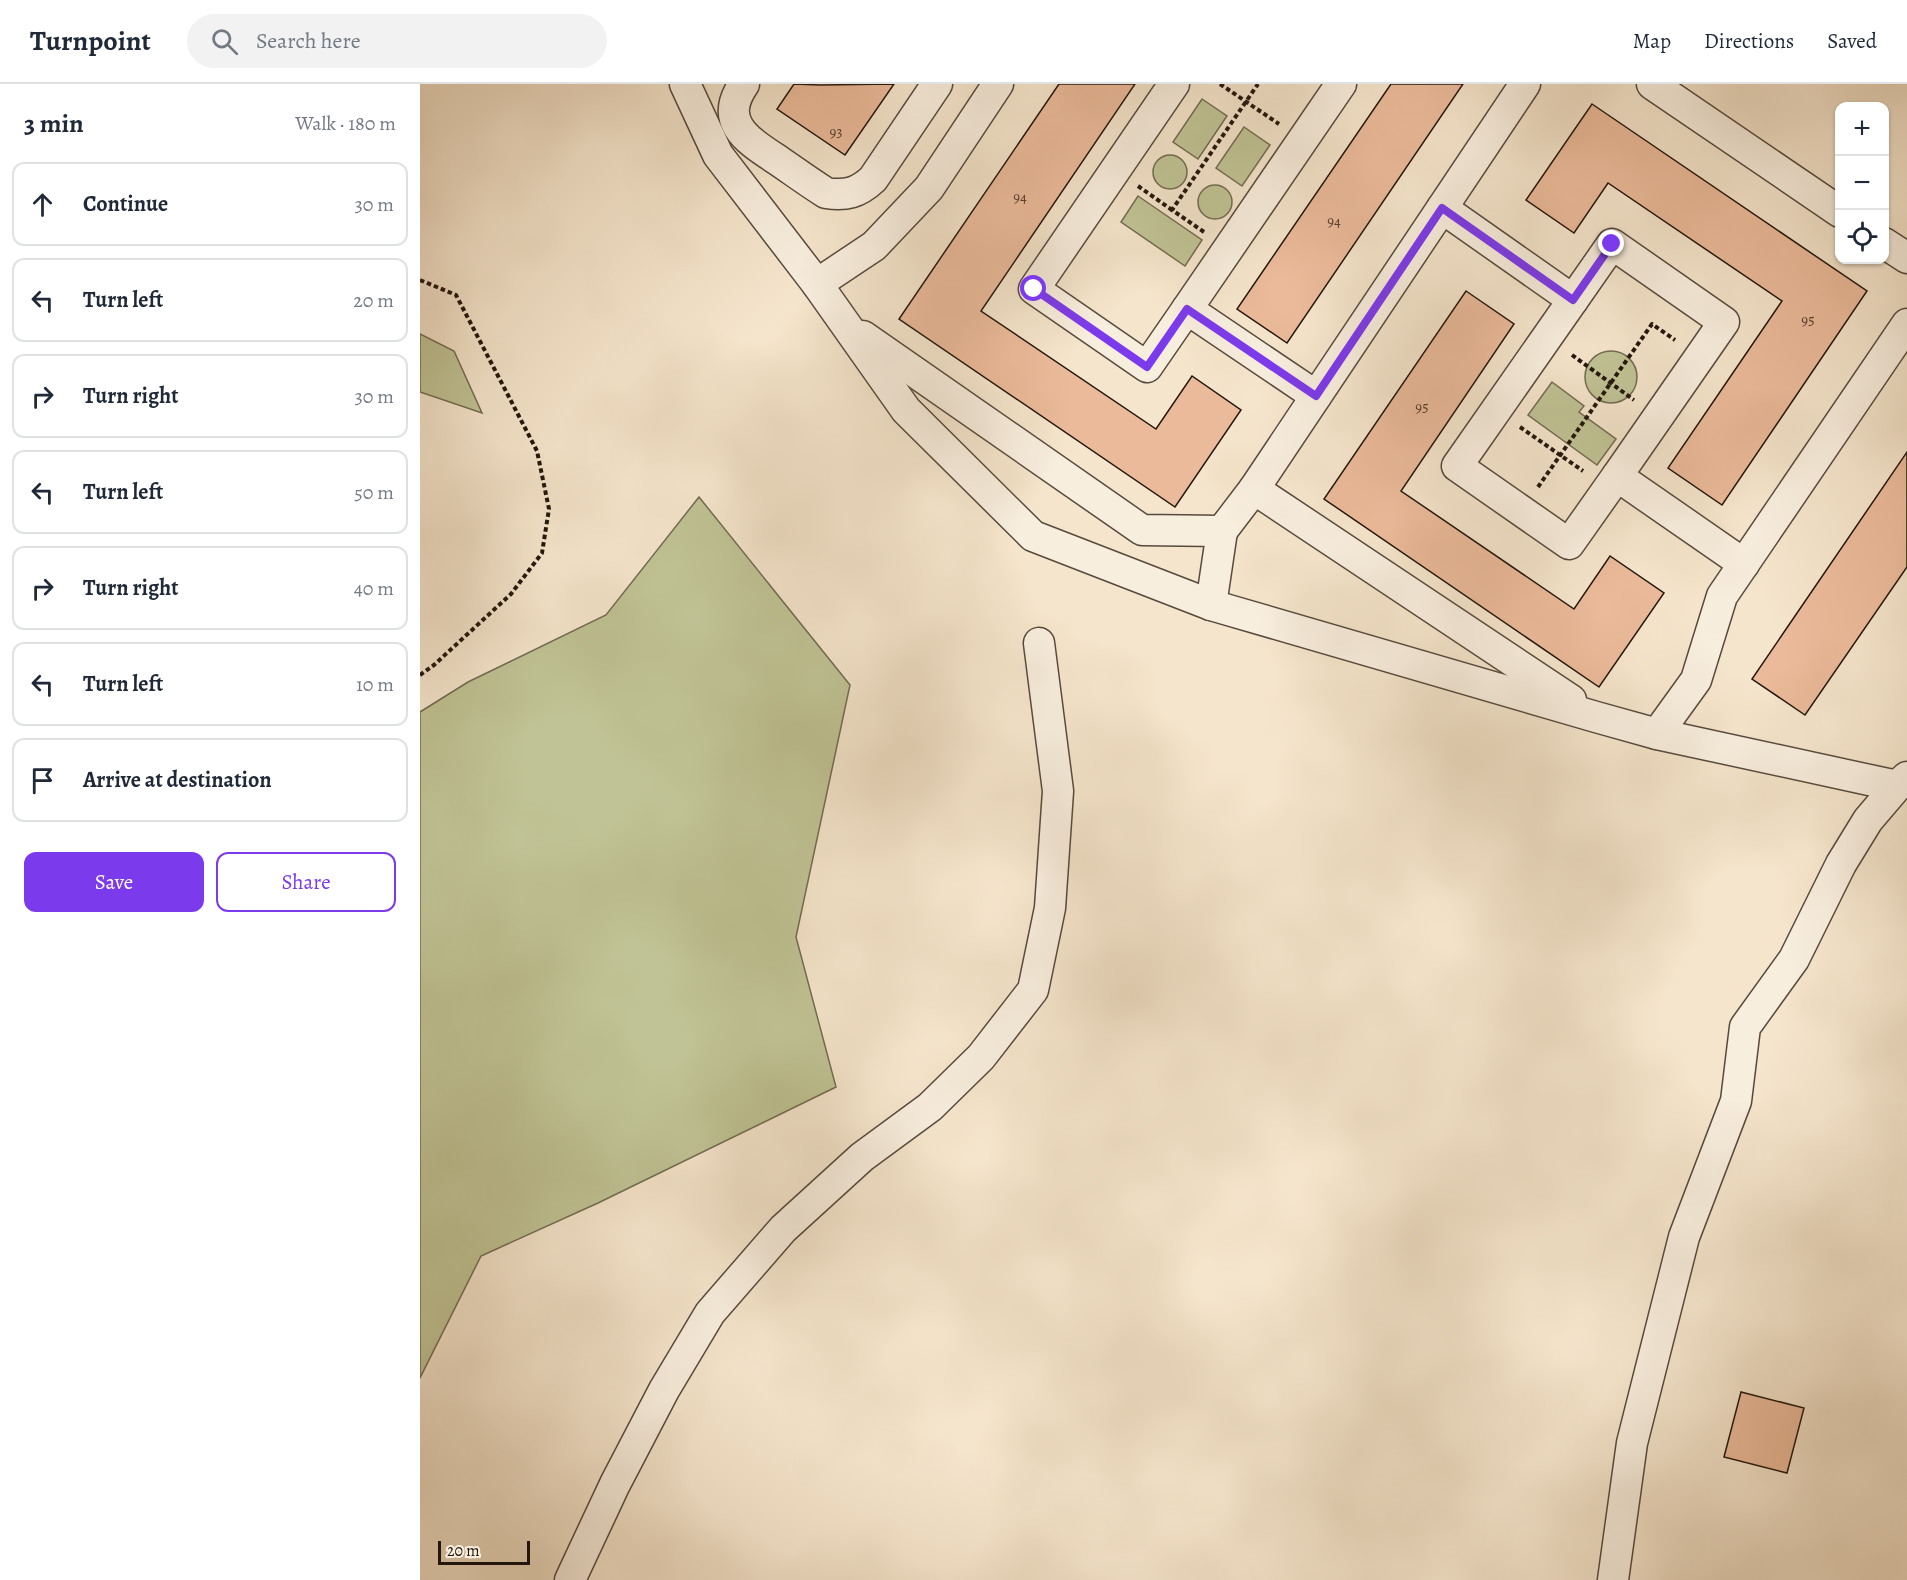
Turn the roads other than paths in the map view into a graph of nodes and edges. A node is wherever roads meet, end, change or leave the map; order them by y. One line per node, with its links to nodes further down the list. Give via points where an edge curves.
1 (685, 84): 13 (street, via 718,155)
2 (744, 84): 3 (street, via 734,106 740,130 752,143 826,194 840,195 863,188 873,179)
3 (937, 84)
4 (998, 84): 13 (street, via 929,188 874,246)
5 (1174, 84): 15 (street, via 1034,289 1147,367)
6 (1341, 84): 15 (street)
7 (1525, 84): 9 (street)
8 (1652, 84): 10 (street)
9 (1442, 208): 14 (street); 18 (street)
10 (1836, 210)
11 (1889, 246): 12 (street)
12 (1907, 258)
13 (817, 284): 16 (street)
14 (1573, 300): 19 (street, via 1612,244 1724,322); 19 (street, via 1457,466 1569,544)
15 (1187, 309): 18 (street)
16 (845, 323): 21 (street, via 1142,530); 23 (street, via 906,410 1033,537)
17 (1907, 324): 22 (street)
18 (1316, 396): 20 (street)
19 (1613, 482): 22 (street)
20 (1254, 489): 21 (street); 25 (street)
21 (1222, 531): 23 (street)
22 (1744, 564): 26 (street, via 1722,596 1696,680)
23 (1211, 605): 25 (street)
24 (1039, 643): 28 (street, via 1058,791 1050,908 1033,990 981,1057 930,1107 862,1157 783,1229 710,1313 664,1390)
25 (1596, 717): 26 (street)
26 (1657, 734): 27 (street)
27 (1902, 781): 29 (street, via 1868,820 1841,864 1794,959 1745,1027 1736,1101 1684,1237 1632,1443)
28 (570, 1580)
29 (1613, 1580)

